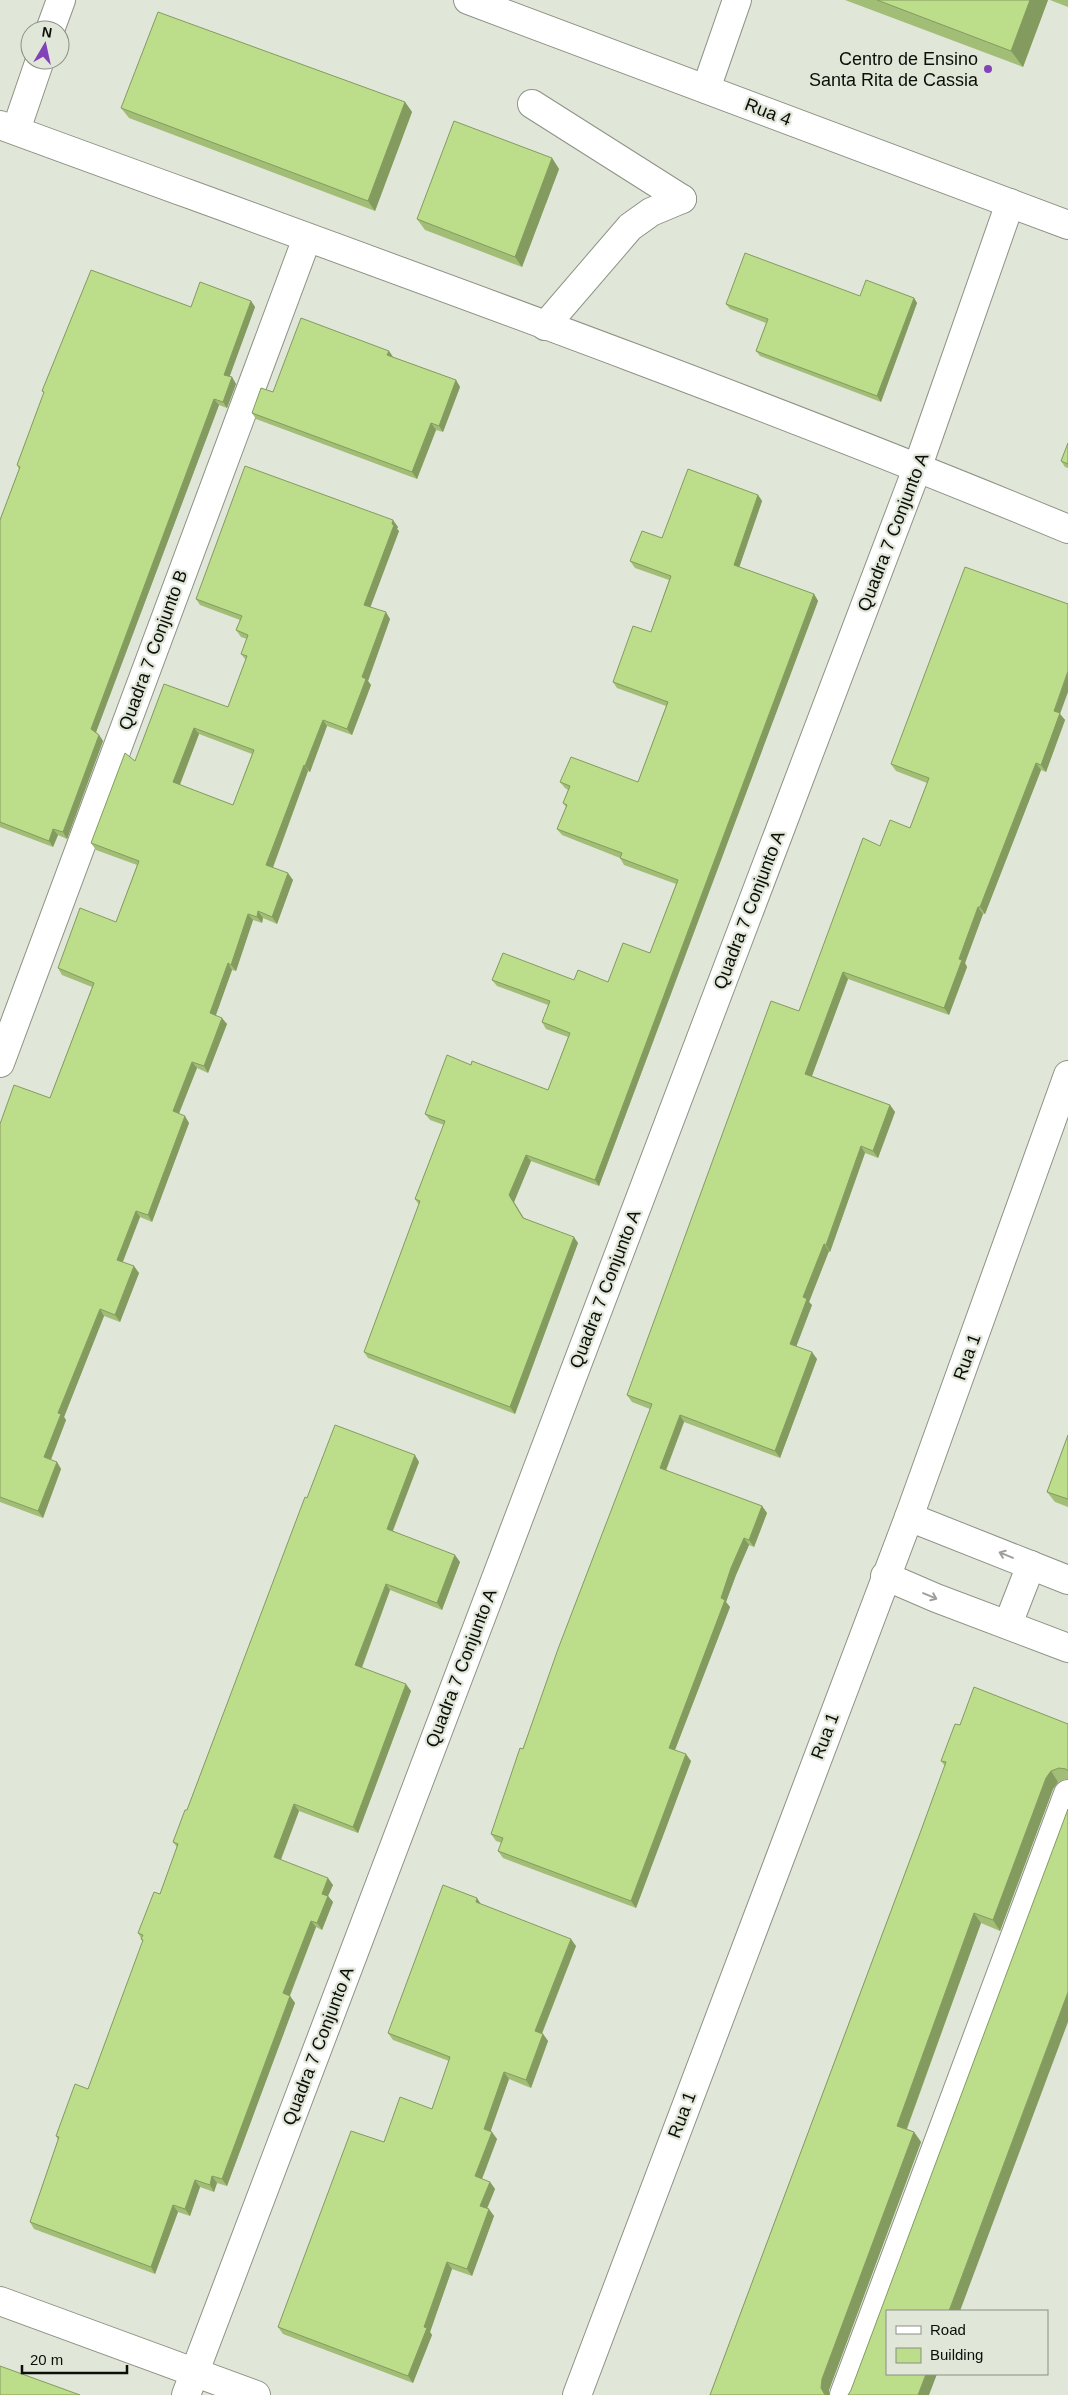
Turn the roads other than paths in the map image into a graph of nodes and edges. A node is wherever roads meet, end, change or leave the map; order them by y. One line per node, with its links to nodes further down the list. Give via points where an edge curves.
1 (60, 0): 4 (street)
2 (468, 0): 6 (street, Rua 4)
3 (738, 0): 6 (street)
4 (53, 20)
5 (35, 70): 8 (street)
6 (706, 89): 9 (street, Rua 4)
7 (532, 104): 12 (street, via 682,199 650,212 630,227)
8 (8, 128): 11 (street)
9 (1010, 203): 10 (street, Rua 4); 13 (street, Quadra 7 Conjunto A)
10 (1068, 225)
11 (306, 238): 12 (street); 15 (street, Quadra 7 Conjunto B)
12 (545, 326): 13 (street)
13 (918, 466): 14 (street); 25 (street, Quadra 7 Conjunto A)
14 (1068, 529)
15 (0, 1063)
16 (1068, 1075): 17 (street, Rua 1)
17 (909, 1517): 18 (street, one-way to 17); 19 (street, Rua 1)
18 (1031, 1565): 20 (street); 21 (street)
19 (885, 1576): 21 (street, one-way to 21); 27 (street, Rua 1)
20 (1068, 1580)
21 (1008, 1624): 22 (street)
22 (1068, 1648)
23 (1068, 1794): 28 (street)
24 (0, 2301): 25 (street)
25 (190, 2384): 26 (street)
26 (256, 2395)
27 (577, 2395)
28 (844, 2395)

